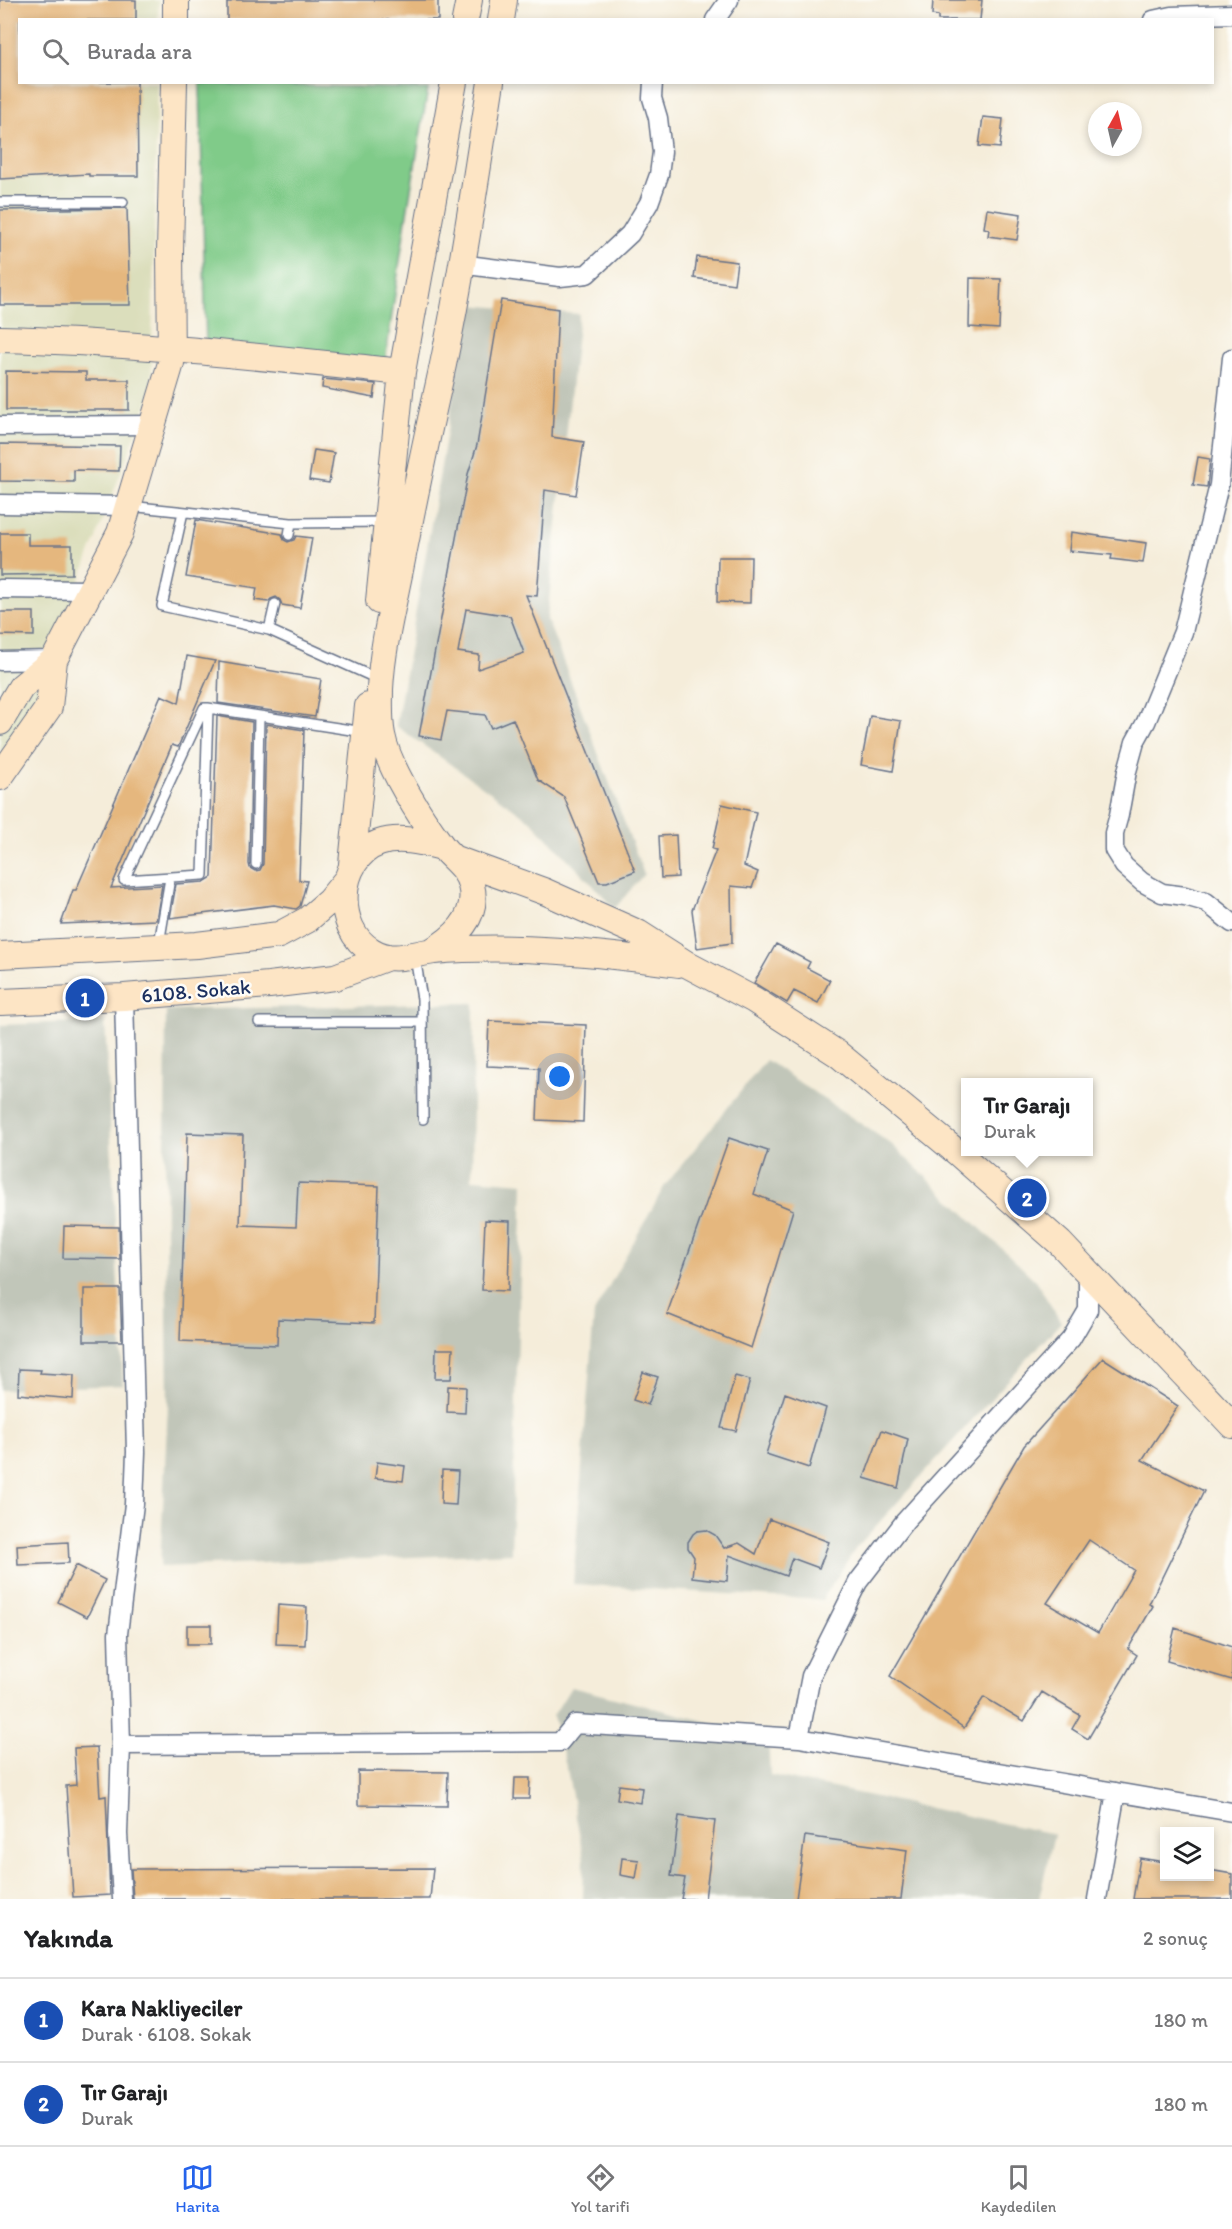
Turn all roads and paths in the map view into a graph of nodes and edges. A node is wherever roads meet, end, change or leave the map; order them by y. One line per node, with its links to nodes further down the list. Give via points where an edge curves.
1 (176, 0): 8 (street)
2 (469, 0): 9 (street)
3 (504, 0): 10 (street)
4 (729, 0): 11 (street)
5 (1181, 0): 7 (street)
6 (1232, 14): 7 (street)
7 (1171, 16): 12 (street)
8 (176, 18)
9 (465, 18)
10 (501, 18)
11 (716, 18)
12 (1162, 18)
13 (174, 84): 21 (street)
14 (454, 84): 23 (street)
15 (491, 84): 19 (street)
16 (653, 84): 19 (street, via 662,152 659,175 649,203 630,234 588,274 560,277)
17 (0, 202): 18 (lane)
18 (123, 202)
19 (460, 264): 44 (street, via 387,632 380,688 382,734 389,757 407,792)
20 (0, 339): 21 (street)
21 (171, 348): 23 (street); 24 (street, via 171,363)
22 (1232, 358): 48 (street, via 1219,485 1183,633 1135,742 1114,833 1114,850 1124,866 1142,882 1162,893 1206,902)
23 (402, 372): 29 (street)
24 (153, 425): 25 (street); 27 (street)
25 (0, 426)
26 (0, 504): 27 (street)
27 (129, 506): 28 (lane); 33 (street)
28 (183, 512): 30 (lane); 35 (lane, via 162,606)
29 (387, 521): 30 (lane); 38 (street)
30 (291, 523): 31 (lane)
31 (289, 535)
32 (0, 589): 33 (street)
33 (91, 590): 36 (street)
34 (275, 603): 35 (lane)
35 (269, 630): 38 (lane)
36 (54, 660): 37 (street); 41 (street, via 21,687); 43 (street, via 49,707)
37 (0, 661)
38 (371, 676): 42 (street)
39 (208, 708): 40 (lane); 47 (lane, via 203,875); 47 (lane, via 204,708 124,880)
40 (259, 716): 42 (lane); 45 (lane)
41 (0, 722)
42 (365, 732): 46 (street)
43 (0, 777)
44 (449, 853): 46 (street, via 402,839 379,843 361,852); 50 (street, via 472,886 471,902 466,922 452,939); 53 (street, via 638,933)
45 (256, 864)
46 (349, 872): 49 (street, via 329,901 307,920 279,935); 52 (street, via 344,904 348,921 358,939 371,951)
47 (170, 878): 49 (lane)
48 (1232, 923)
49 (159, 947): 51 (street)
50 (424, 954): 52 (street); 53 (street, via 517,948); 57 (lane)
51 (0, 955)
52 (388, 957): 54 (street, 6108. Sokak, via 335,977)
53 (688, 965): 59 (street, via 754,1000 838,1054 968,1162 1060,1243)
54 (124, 997): 55 (street, 6108. Sokak); 62 (street, via 136,1452 134,1504 118,1634)
55 (0, 1002)
56 (259, 1022): 57 (lane)
57 (422, 1022): 58 (lane)
58 (423, 1119)
59 (1088, 1273): 60 (street); 61 (street, via 1088,1310 1071,1339 904,1521 858,1582 811,1676)
60 (1231, 1422)
61 (799, 1738): 62 (street, via 575,1724 560,1742); 63 (street)
62 (121, 1745): 65 (street, via 118,1834)
63 (1116, 1792): 64 (street); 66 (street)
64 (1232, 1812)
65 (122, 1899)
66 (1097, 1899)

